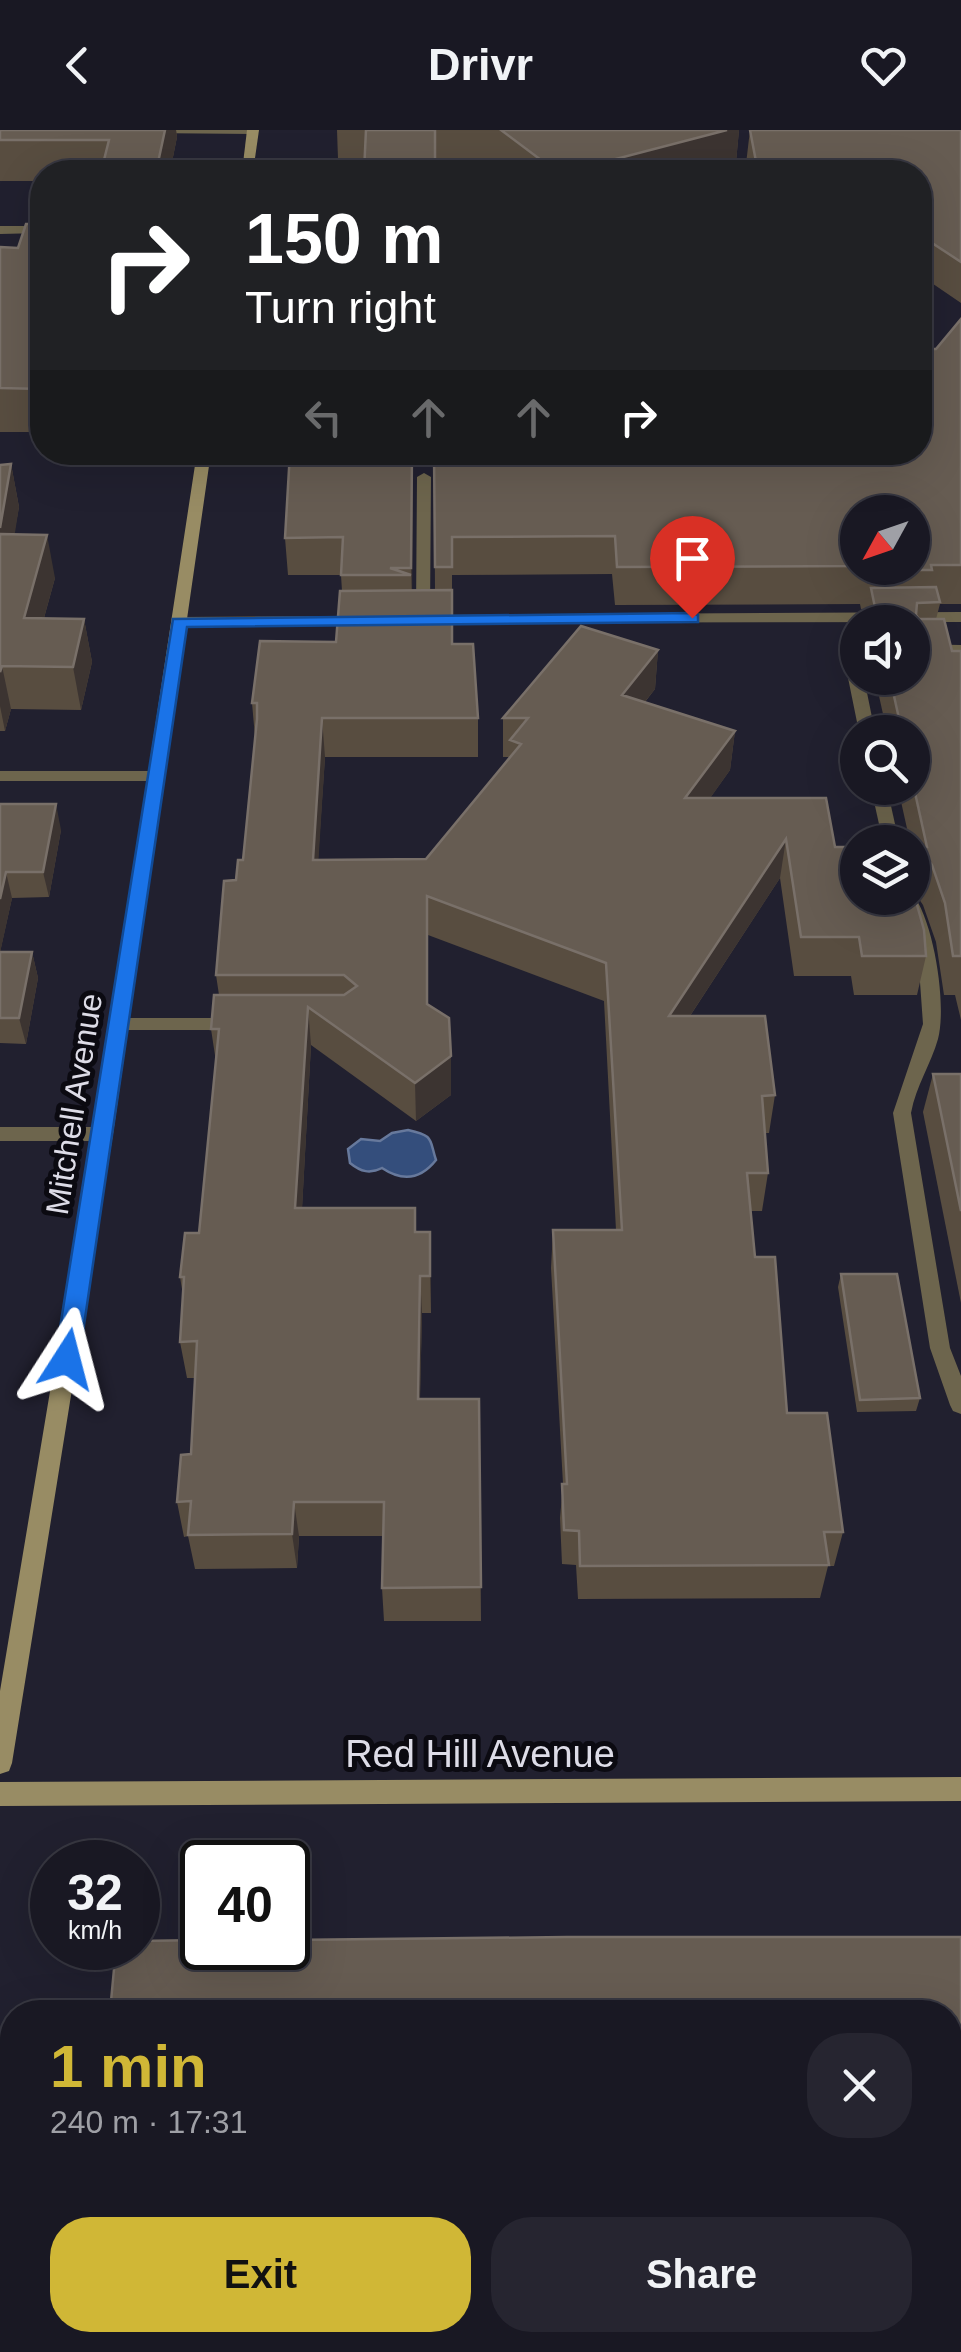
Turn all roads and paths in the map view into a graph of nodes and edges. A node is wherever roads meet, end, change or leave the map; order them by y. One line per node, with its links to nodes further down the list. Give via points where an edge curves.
1 (144, 130): 2 (street)
2 (155, 130): 3 (street)
3 (253, 131): 4 (street)
4 (248, 160)
5 (0, 230): 6 (street)
6 (30, 230)
7 (202, 465): 13 (street, Mitchell Avenue)
8 (424, 477): 11 (street)
9 (961, 616): 11 (street)
10 (405, 620): 11 (street)
11 (424, 620)
12 (386, 621): 13 (street)
13 (179, 622): 17 (street, Mitchell Avenue)
14 (930, 649): 15 (street)
15 (961, 650)
16 (0, 776): 17 (street)
17 (156, 776): 19 (street, Mitchell Avenue)
18 (912, 915): 23 (street, via 935,1015 902,1113 940,1348)
19 (118, 1024): 20 (street); 22 (street, Mitchell Avenue)
20 (252, 1024)
21 (0, 1134): 22 (street)
22 (103, 1134): 24 (street, Mitchell Avenue)
23 (961, 1405)
24 (0, 1763)
25 (961, 1788): 26 (street, Red Hill Avenue)
26 (0, 1794)

